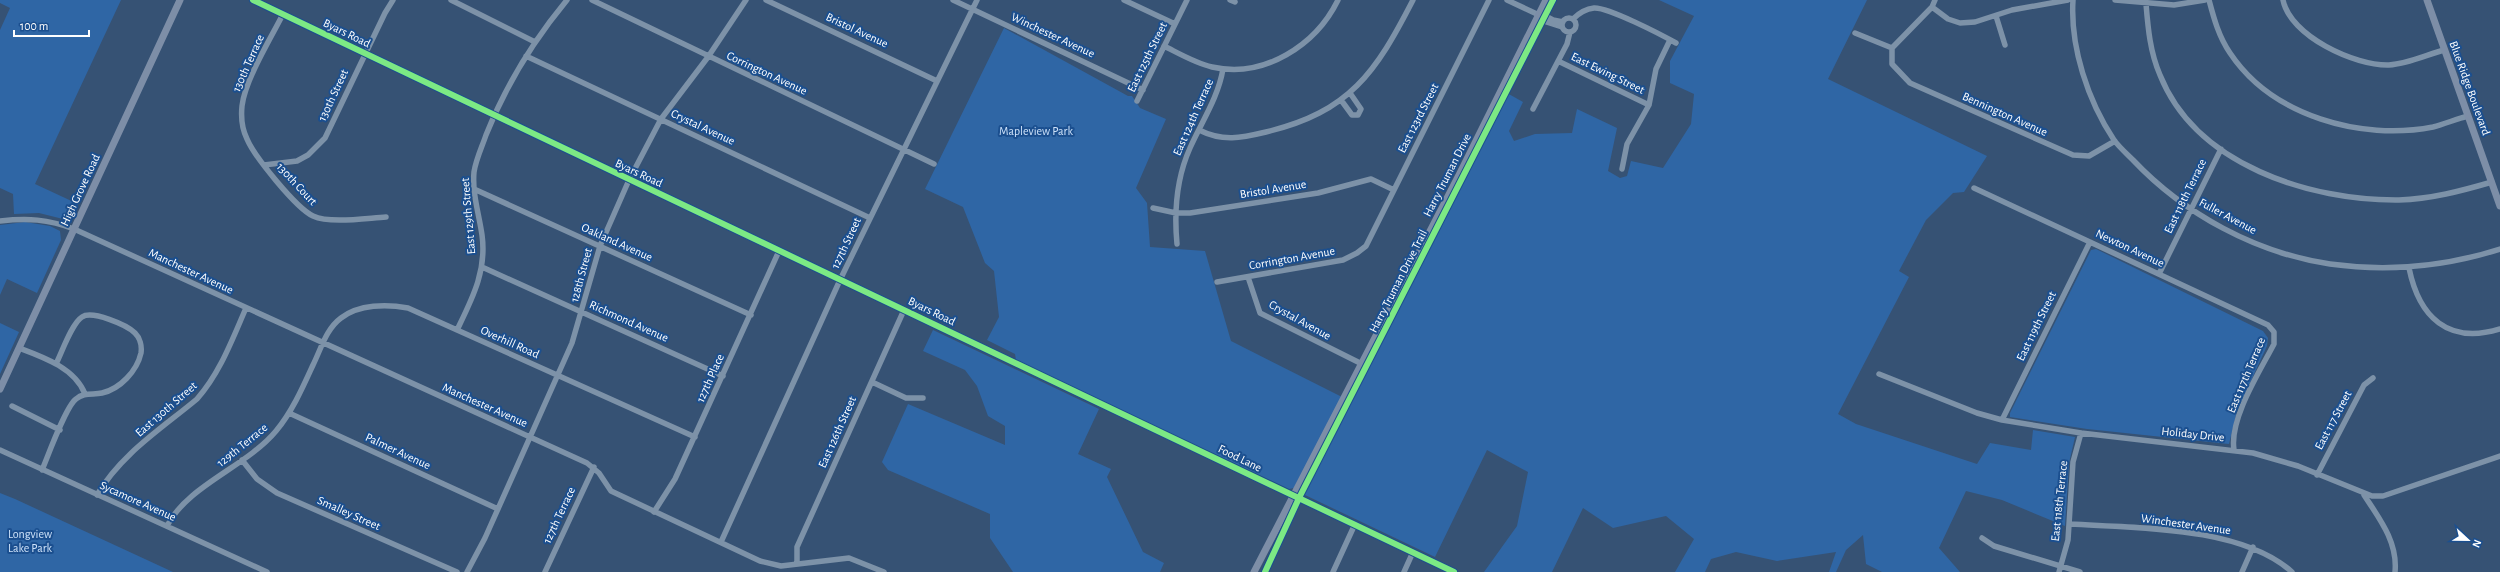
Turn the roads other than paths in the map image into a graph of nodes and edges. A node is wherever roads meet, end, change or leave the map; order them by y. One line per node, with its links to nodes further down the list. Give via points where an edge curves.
1 (180, 0): 79 (main road, High Grove Road)
2 (253, 0): 30 (street, Byars Road)
3 (393, 0): 45 (street, 130th Street)
4 (451, 0): 39 (street)
5 (567, 0): 39 (street, East 129th Street)
6 (592, 0): 47 (street, Corrington Avenue)
7 (746, 0): 47 (street, 128th Street)
8 (766, 0): 50 (street, Bristol Avenue)
9 (953, 0): 29 (street, Winchester Avenue)
10 (977, 0): 29 (street, 127th Street)
11 (1124, 0): 34 (street)
12 (1187, 0): 34 (street, East 125th Street)
13 (1338, 0): 49 (street, via 1316,33 1296,50 1274,61 1250,68)
14 (1413, 0): 52 (street, via 1388,49)
15 (1489, 0): 71 (street, East 123rd Street)
16 (1507, 0): 31 (street)
17 (1546, 0): 31 (main road, Harry Truman Drive)
18 (1936, 0): 28 (street)
19 (2068, 0): 26 (street)
20 (2073, 0): 61 (street, Fuller Avenue, via 2074,32 2083,72 2096,107)
21 (2115, 0): 27 (street)
22 (2205, 0): 27 (street)
23 (2209, 0): 58 (street, via 2220,35 2240,66 2264,89 2303,112 2346,126 2388,131 2434,127)
24 (2283, 0): 44 (street, via 2293,22 2304,32 2335,50 2365,62 2398,64)
25 (2427, 0): 44 (main road, Blue Ridge Boulevard)
26 (2033, 3): 32 (street)
27 (2146, 4): 62 (street, via 2148,31 2160,76 2172,99 2188,120)
28 (1932, 7): 32 (street, via 1948,19 1960,23); 43 (street)
29 (973, 9): 50 (street, 127th Street); 51 (street, Winchester Avenue)
30 (282, 14): 45 (street, Byars Road); 65 (street, 130th Terrace, via 248,86 242,105 246,137)
31 (1538, 16): 35 (street); 103 (main road, Harry Truman Drive)
32 (1996, 16): 41 (street)
33 (1572, 19): 35 (street, via 1568,18); 36 (street, via 1576,27); 38 (street, via 1588,9 1606,10)
34 (1175, 24): 42 (street, East 125th Street)
35 (1563, 25): 36 (street)
36 (1570, 32): 48 (street)
37 (1854, 33): 43 (street)
38 (1670, 40): 40 (street); 55 (street, via 1656,68)
39 (535, 42): 46 (street, East 129th Street)
40 (1676, 44)
41 (2005, 45)
42 (1164, 46): 49 (street, via 1196,62); 51 (street, East 125th Street)
43 (1892, 48): 61 (street, Bennington Avenue, via 1892,64 1910,83 2073,155 2089,156)
44 (2444, 50): 58 (main road, Blue Ridge Boulevard)
45 (365, 53): 57 (street, Byars Road); 65 (street, 130th Street, via 332,126 318,146 297,161)
46 (526, 56): 57 (street, East 129th Street); 59 (street, Crystal Avenue)
47 (708, 57): 59 (street, 128th Street); 63 (street, Corrington Avenue)
48 (1558, 61): 55 (street, East Ewing Street); 56 (street)
49 (1223, 69): 60 (street, East 124th Terrace, via 1217,94)
50 (937, 81): 63 (street, 127th Street)
51 (1143, 90): 54 (street, East 125th Street)
52 (1350, 93): 53 (street); 53 (street, via 1361,109 1358,115 1352,115)
53 (1341, 100): 60 (street, via 1300,122 1239,138 1218,138)
54 (1138, 102)
55 (1649, 105): 66 (street, via 1628,144)
56 (1533, 110)
57 (494, 116): 67 (street, Byars Road); 70 (street, East 129th Street, via 476,160)
58 (2468, 116): 68 (main road, Blue Ridge Boulevard)
59 (660, 119): 67 (street, 128th Street); 77 (street, Crystal Avenue)
60 (1199, 130): 75 (street, East 124th Terrace, via 1183,167)
61 (2115, 141): 74 (street, Fuller Avenue, via 2144,173)
62 (2221, 149): 68 (street, via 2277,178 2307,189 2346,196 2401,200 2432,197); 74 (street, East 118th Terrace)
63 (903, 150): 64 (street, Corrington Avenue); 77 (street, 127th Street)
64 (934, 164)
65 (264, 165): 76 (street, 130th Court, via 302,209 314,216 325,219)
66 (1622, 169)
67 (628, 180): 82 (street, 128th Street); 85 (street, Byars Road)
68 (2492, 182): 72 (main road, Blue Ridge Boulevard)
69 (1974, 188): 80 (street, Newton Avenue)
70 (474, 189): 82 (street, Oakland Avenue); 86 (street, East 129th Street, via 482,236)
71 (1394, 190): 75 (street, Bristol Avenue, via 1371,179 1318,193); 83 (street, East 123rd Street)
72 (2500, 206)
73 (1153, 208): 75 (street, Bristol Avenue)
74 (2191, 209): 87 (street, Fuller Avenue, via 2247,240 2287,254 2329,264); 88 (street, East 118th Terrace)
75 (1176, 213): 81 (street, East 124th Terrace)
76 (386, 217)
77 (870, 218): 90 (street, 127th Street)
78 (0, 221): 79 (street, Manchester Avenue, via 38,219)
79 (74, 229): 92 (street, Manchester Avenue); 100 (main road, High Grove Road)
80 (2090, 242): 88 (street, Newton Avenue); 114 (street, East 119th Street)
81 (1177, 244)
82 (600, 246): 94 (street, 128th Street); 95 (street, Oakland Avenue)
83 (1366, 246): 89 (street, Corrington Avenue, via 1343,260)
84 (2500, 249): 87 (street, Fuller Avenue, via 2457,261)
85 (779, 251): 90 (street, Byars Road); 95 (street, 127th Place)
86 (482, 267): 94 (street, Richmond Avenue); 97 (street, East 129th Street, via 475,293)
87 (2409, 268): 96 (street, via 2417,298 2437,322 2468,334)
88 (2159, 274): 98 (street, Newton Avenue, via 2268,325)
89 (1248, 277): 91 (street, Corrington Avenue); 103 (street, Crystal Avenue, via 1260,313)
90 (840, 280): 93 (street, Byars Road); 135 (street, 127th Street)
91 (1217, 282)
92 (246, 308): 99 (street, Manchester Avenue); 126 (street, East 130th Street, via 220,367 207,388 121,461 109,475)
93 (904, 310): 102 (street, Byars Road); 108 (street, East 126th Street)
94 (582, 312): 105 (street, 128th Street); 106 (street, Richmond Avenue)
95 (751, 315): 106 (street, 127th Place)
96 (2500, 329)
97 (457, 330): 99 (street, Overhill Road, via 408,308 376,306 353,311 341,318 331,328); 105 (street, Overhill Road)
98 (2274, 332): 120 (street, East 117th Terrace, via 2274,344 2241,411 2235,433)
99 (323, 343): 113 (street, 129th Terrace); 117 (street, Manchester Avenue)
100 (19, 348): 101 (street); 109 (main road, High Grove Road)
101 (56, 364): 110 (street, via 77,379); 110 (street, via 76,322 85,315 98,315 136,334 141,344 141,353 126,378 109,391)
102 (1016, 364): 128 (street, Food Lane)
103 (1362, 364): 128 (main road, Harry Truman Drive)
104 (1879, 374): 114 (street, Holiday Drive, via 1977,413)
105 (558, 375): 117 (street, 128th Street); 118 (street, Overhill Road)
106 (723, 376): 118 (street, 127th Place)
107 (2373, 378): 125 (street, East 117 Street, via 2364,385)
108 (872, 382): 111 (street, via 906,398); 138 (street, East 126th Street, via 797,547)
109 (0, 389)
110 (85, 394): 115 (street, via 71,404)
111 (923, 398)
112 (12, 406): 115 (street)
113 (289, 413): 122 (street, 129th Terrace, via 272,436); 129 (street, Palmer Avenue)
114 (2002, 420): 116 (street, Holiday Drive)
115 (60, 430): 124 (street)
116 (2081, 433): 120 (street, Holiday Drive); 132 (street, East 118th Terrace, via 2074,462)
117 (530, 437): 123 (street, Manchester Avenue); 129 (street, 128th Street)
118 (695, 437): 130 (street, 127th Place, via 675,479)
119 (0, 450): 124 (street, Sycamore Avenue)
120 (2234, 450): 125 (street, Holiday Drive, via 2276,459)
121 (2500, 456): 127 (street, Holiday Drive, via 2383,496)
122 (242, 460): 133 (street, 129th Terrace, via 178,508); 141 (street, Smalley Street, via 257,479 277,493)
123 (594, 467): 130 (street, Manchester Avenue, via 611,491); 143 (street, 127th Terrace)
124 (42, 470): 126 (street, Sycamore Avenue)
125 (2317, 474): 127 (street, Holiday Drive)
126 (98, 495): 133 (street, Sycamore Avenue)
127 (2364, 495): 152 (street, via 2388,533 2396,561)
128 (1295, 496): 131 (street, Food Lane); 145 (main road, Harry Truman Drive, via 1267,543)
129 (498, 509): 142 (street, 128th Street)
130 (654, 512): 135 (street, Manchester Avenue)
131 (1355, 524): 137 (street, Food Lane); 146 (street)
132 (2070, 524): 136 (street, Winchester Avenue, via 2208,536); 139 (street, East 118th Terrace)
133 (167, 526): 140 (street, Sycamore Avenue)
134 (1982, 538): 139 (street, via 1994,546)
135 (721, 542): 138 (street, Manchester Avenue, via 770,564)
136 (2253, 547): 150 (street); 151 (street, Winchester Avenue, via 2270,555)
137 (1413, 552): 147 (street); 148 (street, Food Lane)
138 (797, 564): 144 (street, Manchester Avenue, via 849,558)
139 (2060, 569): 149 (street)
140 (267, 572)
141 (457, 572)
142 (467, 572)
143 (545, 572)
144 (884, 572)
145 (1254, 572)
146 (1333, 572)
147 (1404, 572)
148 (1454, 572)
149 (2080, 572)
150 (2242, 572)
151 (2292, 572)
152 (2395, 572)

